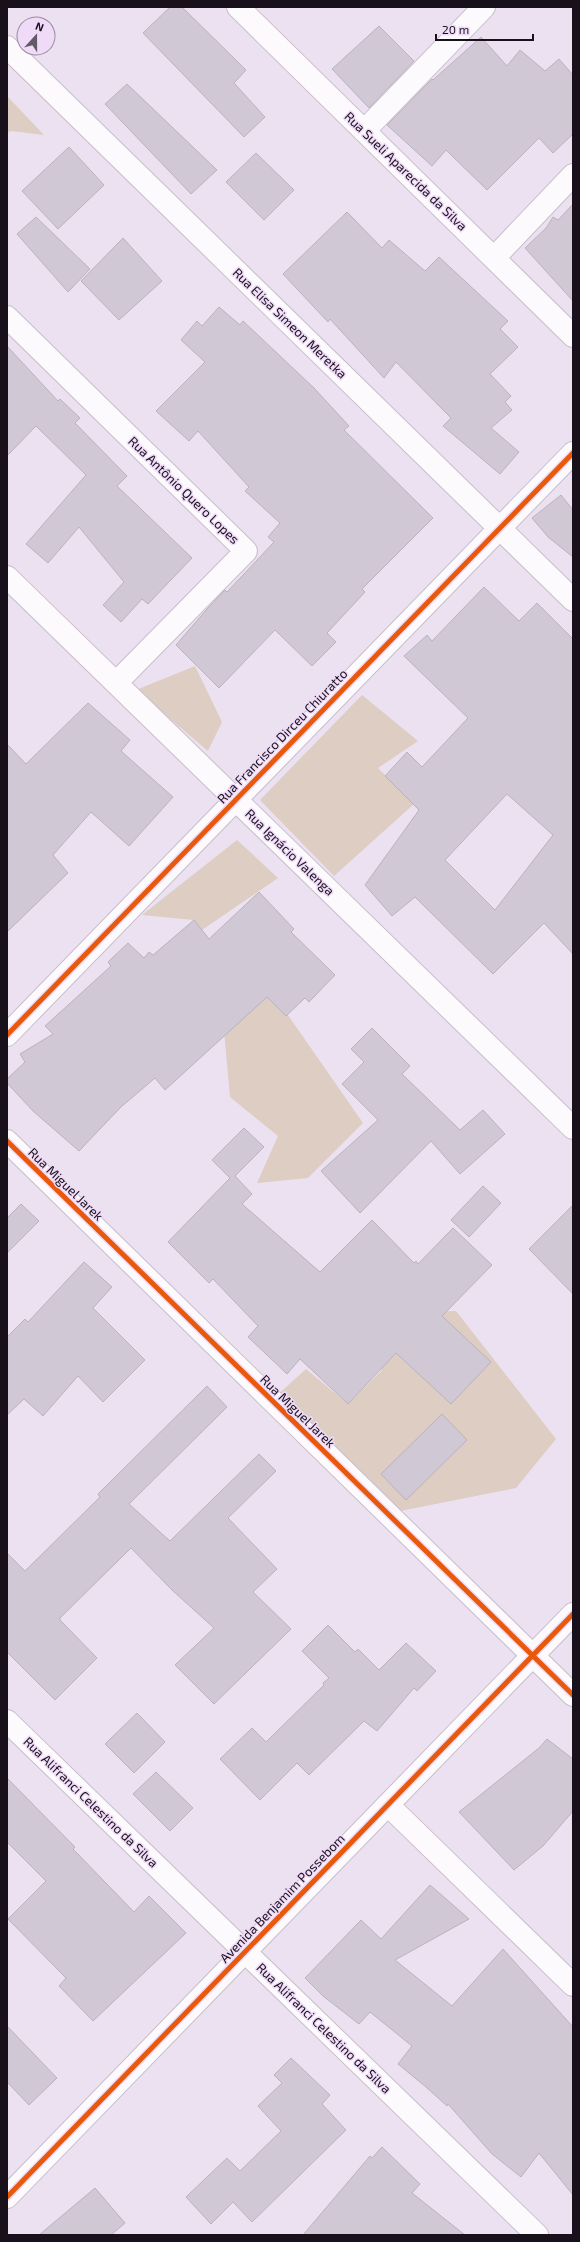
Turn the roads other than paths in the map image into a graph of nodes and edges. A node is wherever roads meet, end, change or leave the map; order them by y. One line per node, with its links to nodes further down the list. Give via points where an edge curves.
1 (238, 7): 4 (street, Rua Sueli Aparecida da Silva)
2 (484, 7): 4 (street)
3 (7, 47): 10 (street, Rua Elisa Simeon Meretka)
4 (364, 131): 6 (street, Rua Sueli Aparecida da Silva)
5 (573, 175): 6 (street)
6 (494, 258): 8 (street, Rua Sueli Aparecida da Silva)
7 (7, 317): 13 (street, Rua Antônio Quero Lopes, via 246,551)
8 (573, 336)
9 (573, 453): 10 (street, Rua Francisco Dirceu Chiuratto)
10 (500, 528): 12 (street, Rua Elisa Simeon Meretka); 14 (street, Rua Francisco Dirceu Chiuratto)
11 (7, 577): 13 (street, Rua Ignácio Valenga)
12 (573, 600)
13 (116, 683): 14 (street, Rua Ignácio Valenga)
14 (236, 800): 15 (street, Rua Francisco Dirceu Chiuratto); 16 (street, Rua Ignácio Valenga)
15 (7, 1035)
16 (573, 1128)
17 (7, 1141): 19 (street, Rua Miguel Jarek)
18 (573, 1614): 19 (street, Avenida Benjamim Possebom)
19 (533, 1656): 20 (street, Rua Miguel Jarek); 22 (street, Avenida Benjamim Possebom)
20 (573, 1696)
21 (7, 1721): 23 (street, Rua Alifranci Celestino da Silva)
22 (388, 1805): 23 (street, Avenida Benjamim Possebom); 24 (street)
23 (245, 1952): 25 (street, Avenida Benjamim Possebom); 26 (street, Rua Alifranci Celestino da Silva)
24 (573, 1985)
25 (7, 2197)
26 (537, 2235)

